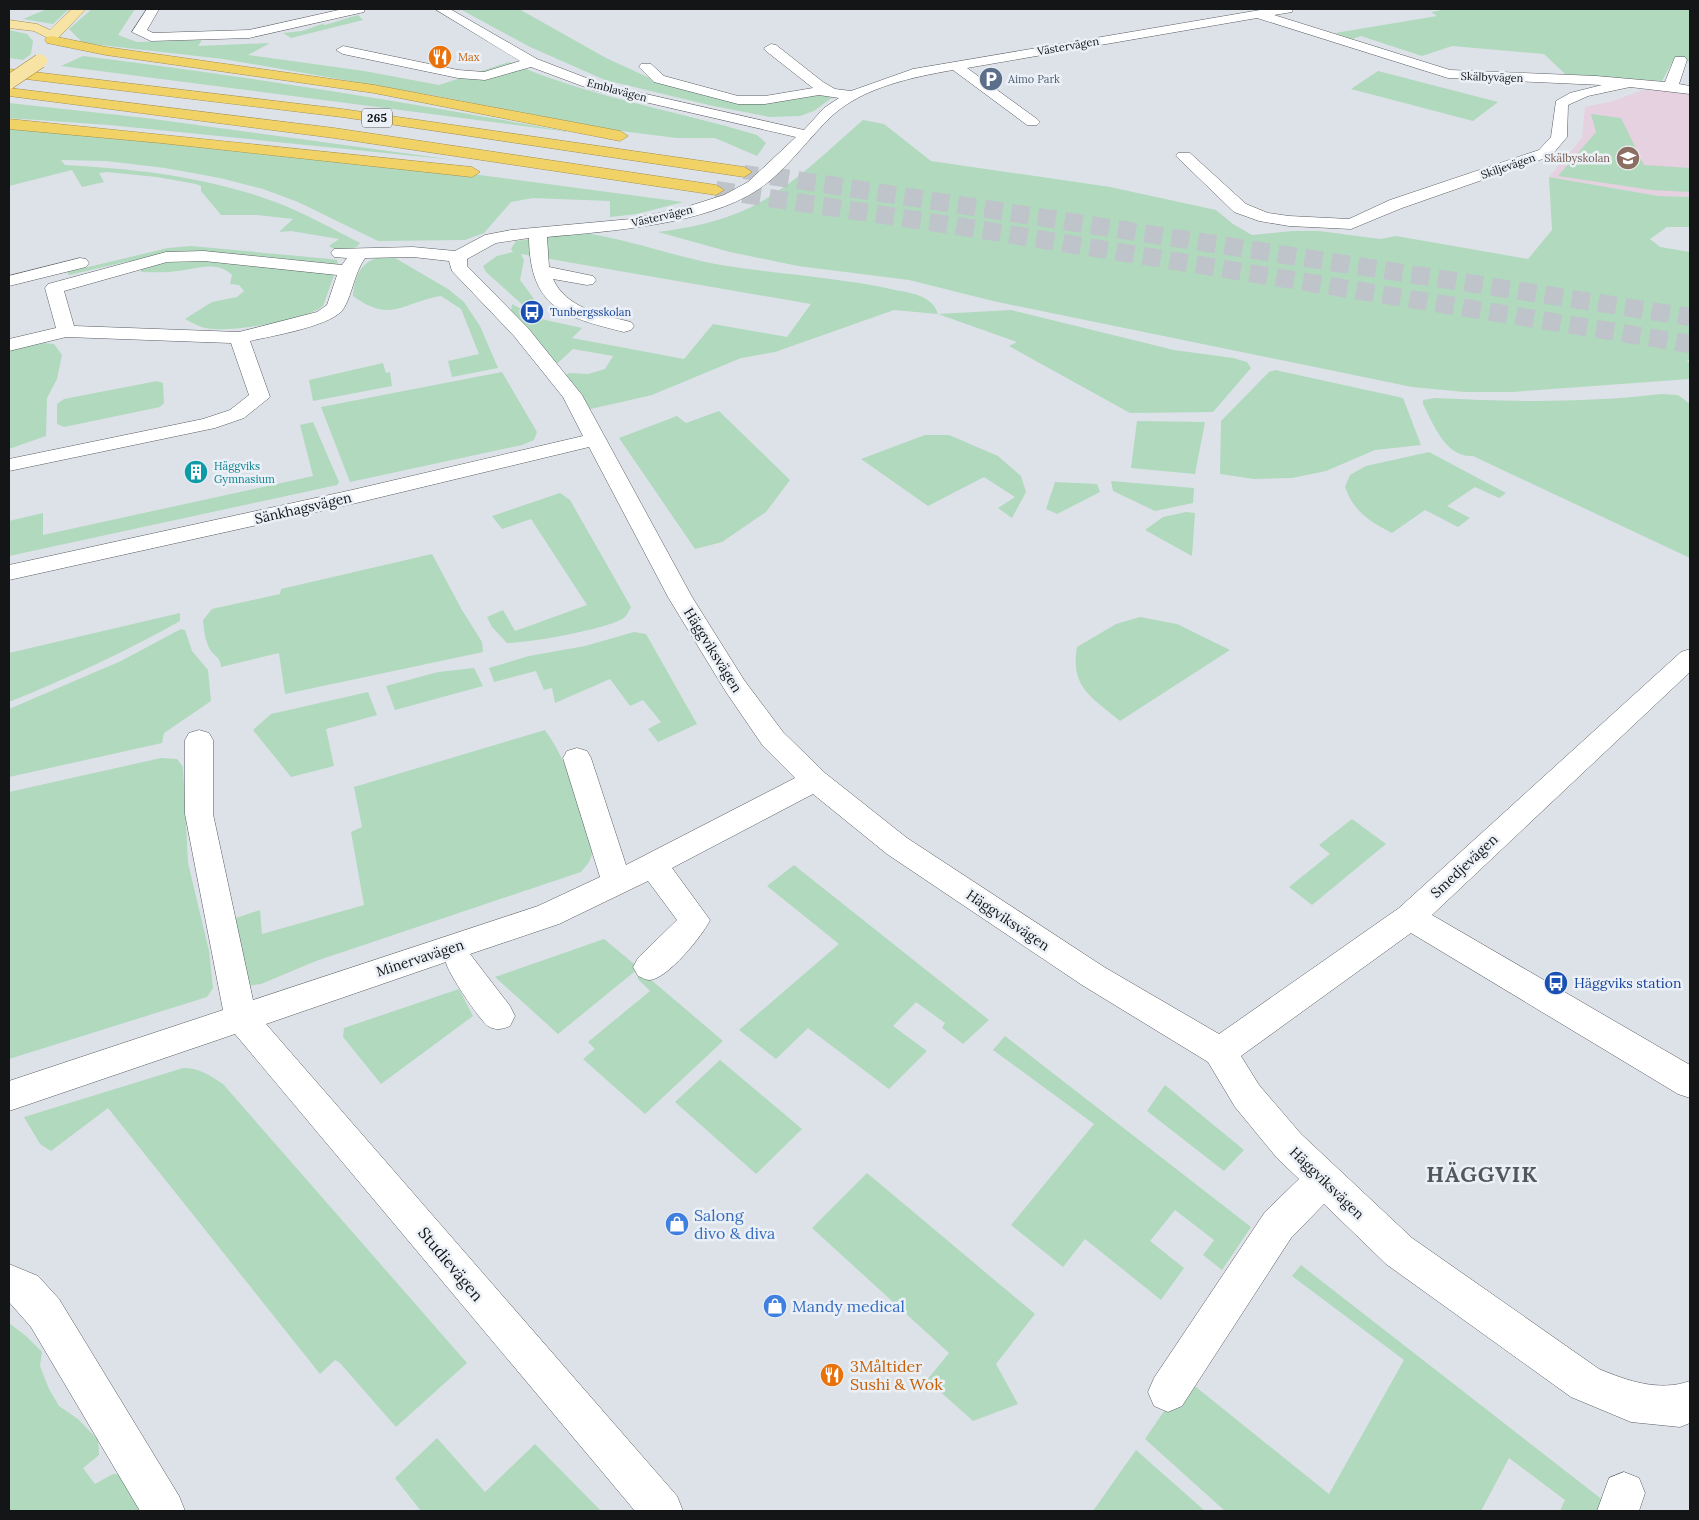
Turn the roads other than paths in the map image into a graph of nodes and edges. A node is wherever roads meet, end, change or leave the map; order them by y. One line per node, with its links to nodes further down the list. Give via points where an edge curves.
1 (80, 9): 11 (main road)
2 (153, 9): 3 (street, via 139,32 151,37 249,34)
3 (359, 9)
4 (441, 9): 21 (street, Emblavägen)
5 (1243, 9): 8 (street, Skälbyvägen)
6 (1287, 9): 8 (street, Västervägen)
7 (23, 11): 9 (main road)
8 (1259, 14): 12 (street, Västervägen); 13 (street, Skälbyvägen)
9 (9, 16)
10 (9, 24): 11 (main road, via 37,28)
11 (52, 38): 25 (main road, bridge, via 51,50); 37 (highway, via 106,51 374,89)
12 (1111, 39): 16 (street); 22 (street, Västervägen)
13 (1344, 42): 17 (street); 18 (street, Skälbyvägen)
14 (771, 48): 30 (street)
15 (343, 50): 21 (street, via 458,74 485,76)
16 (1134, 51)
17 (1331, 53)
18 (1386, 56): 19 (street, via 1369,61); 26 (street, Skälbyvägen, via 1429,70 1468,77)
19 (1348, 57)
20 (1680, 60): 28 (street)
21 (532, 62): 36 (street, Emblavägen, via 598,87)
22 (956, 66): 32 (street, Västervägen, via 913,74); 34 (street)
23 (646, 67): 33 (street, Västervägen, via 659,79)
24 (9, 73): 38 (highway, 265, via 342,112 749,168)
25 (9, 82)
26 (1628, 83): 28 (street, Skälbyvägen); 39 (street, Skiljevägen, via 1568,98 1561,104 1560,138 1556,146 1546,153 1396,204 1351,224 1289,221 1246,211 1225,197)
27 (708, 86): 33 (street)
28 (1671, 86): 29 (street, Skälbyvägen)
29 (1690, 90)
30 (829, 91): 32 (street, Västervägen); 33 (street, Västervägen, via 765,100 738,100)
31 (9, 92): 42 (highway, 265, via 334,133)
32 (852, 95): 36 (street, Västervägen, via 829,111)
33 (722, 96)
34 (1032, 122)
35 (9, 124): 40 (highway)
36 (807, 135): 44 (street, Västervägen, via 754,185 730,198 688,212 631,224)
37 (638, 140)
38 (667, 146)
39 (1184, 156)
40 (484, 173)
41 (542, 180): 43 (highway)
42 (716, 190)
43 (698, 197)
44 (538, 233): 46 (street, Västervägen, via 491,240); 48 (street)
45 (359, 253): 46 (street, via 432,252); 47 (street); 50 (street, via 194,242 159,244)
46 (461, 266): 55 (street, Häggviksvägen, via 572,395)
47 (347, 271): 52 (street, via 204,256 166,257 54,288); 53 (street, via 334,306 324,316)
48 (540, 271): 49 (street); 51 (street, via 554,298 577,312)
49 (587, 280)
50 (9, 281)
51 (624, 326)
52 (66, 331): 53 (street); 54 (street)
53 (239, 338): 56 (street, via 260,397 238,414 208,424)
54 (9, 345)
55 (596, 439): 57 (street, Sänkhagsvägen); 61 (street, Häggviksvägen, via 680,597 734,686 773,739)
56 (9, 465)
57 (9, 573)
58 (1690, 658): 64 (street, Smedjevägen)
59 (199, 740): 68 (street, via 200,814)
60 (577, 758): 63 (street)
61 (814, 780): 62 (street, Minervavägen); 69 (street, Häggviksvägen, via 897,846 1093,976)
62 (652, 864): 63 (street, Minervavägen); 66 (street, via 695,920 681,938)
63 (617, 883): 68 (street, Minervavägen, via 548,915)
64 (1410, 917): 69 (street, Smedjevägen); 70 (street)
65 (461, 964): 67 (street)
66 (649, 967)
67 (500, 1016)
68 (241, 1018): 71 (street, Minervavägen); 77 (street, Studievägen)
69 (1220, 1052): 72 (street, Häggviksvägen, via 1246,1096)
70 (1690, 1083)
71 (9, 1096)
72 (1322, 1180): 74 (street, via 1278,1225); 75 (street, Häggviksvägen, via 1399,1251 1585,1383 1631,1402 1680,1407)
73 (9, 1283): 76 (street, via 14,1283 31,1297 45,1313)
74 (1168, 1392)
75 (1690, 1401)
76 (164, 1511)
77 (662, 1511)

